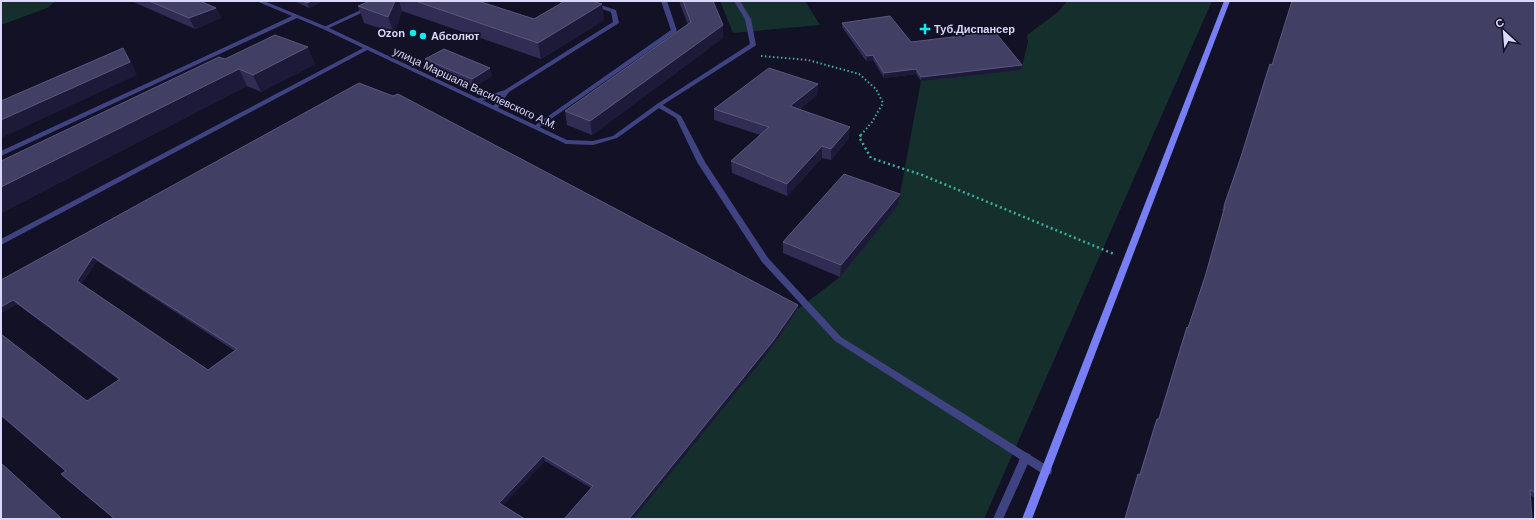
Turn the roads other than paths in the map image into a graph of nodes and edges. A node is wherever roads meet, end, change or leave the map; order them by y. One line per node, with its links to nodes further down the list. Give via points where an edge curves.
1 (259, 1): 7 (street, улица Маршала Василевского А.М.)
2 (384, 1): 8 (street)
3 (582, 1): 10 (street, via 614,11 616,23)
4 (664, 1): 14 (street, via 674,31)
5 (737, 1): 12 (street, улица Маршала Василевского А.М., via 748,19 753,45)
6 (1227, 1): 18 (main road)
7 (297, 16): 8 (street, улица Маршала Василевского А.М.); 15 (street)
8 (325, 28): 9 (street, улица Маршала Василевского А.М.)
9 (367, 48): 11 (street, улица Маршала Василевского А.М.); 16 (street)
10 (507, 91): 11 (street); 13 (street)
11 (479, 100): 13 (street, улица Маршала Василевского А.М.)
12 (659, 105): 14 (street, улица Маршала Василевского А.М., via 614,136 593,143 566,142); 17 (street, via 679,117 702,162 765,260 838,339)
13 (495, 108): 14 (street, улица Маршала Василевского А.М.)
14 (536, 127)
15 (1, 154)
16 (1, 242)
17 (1026, 457): 18 (street); 19 (street)
18 (1047, 471): 20 (main road)
19 (998, 519)
20 (1027, 519)

